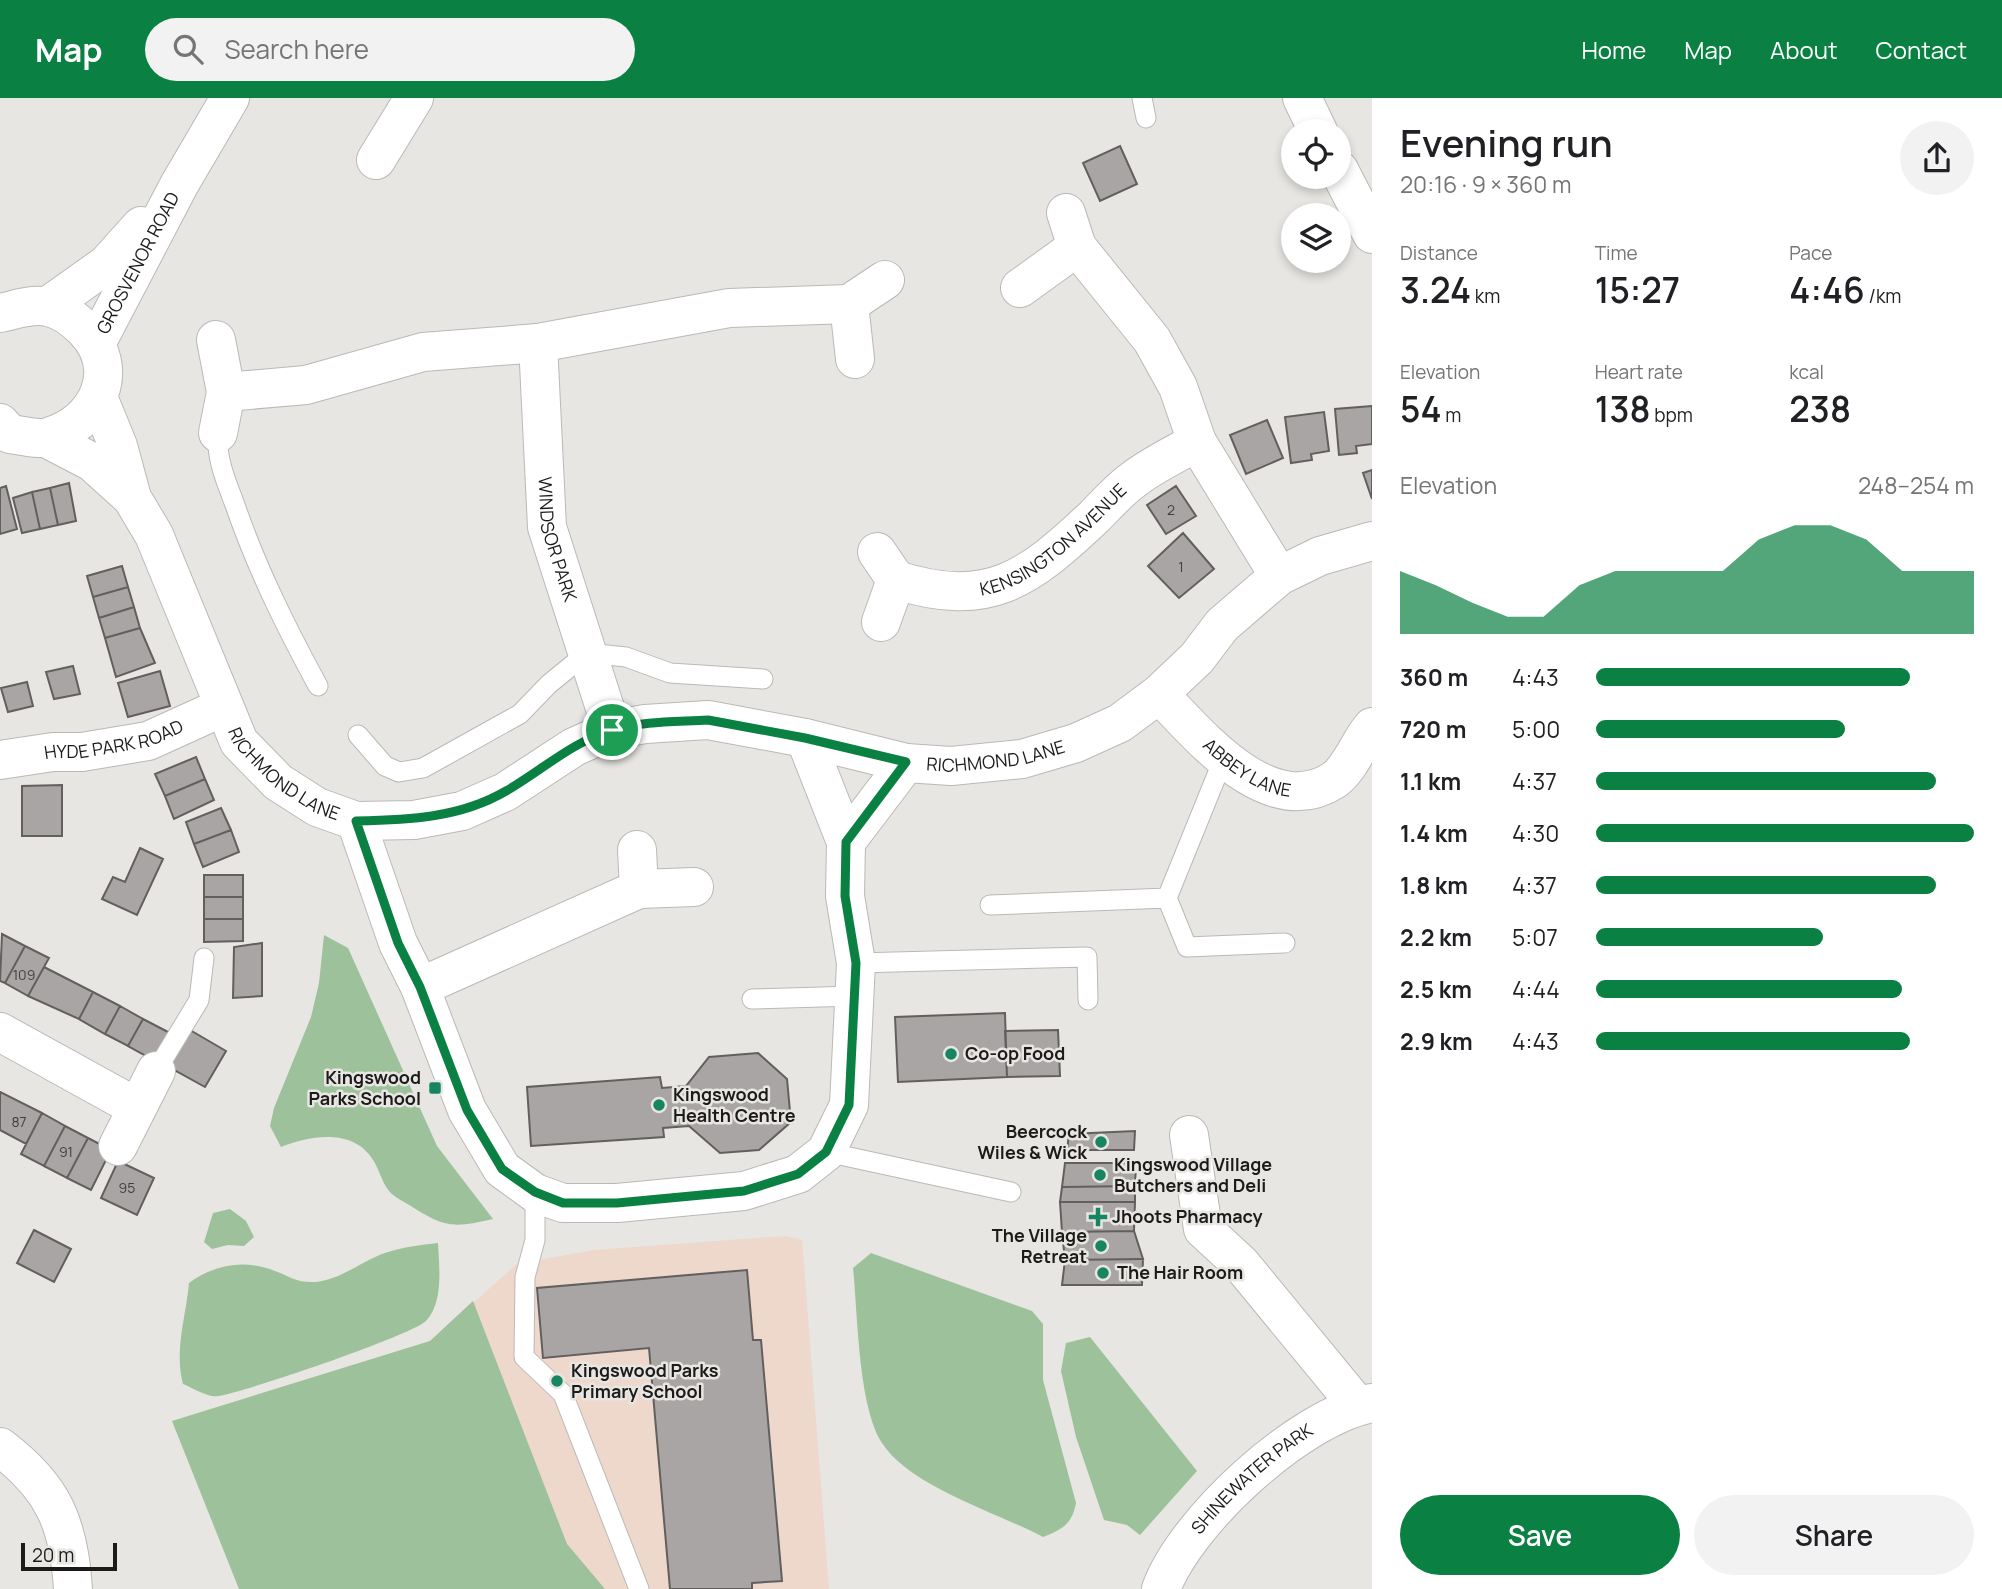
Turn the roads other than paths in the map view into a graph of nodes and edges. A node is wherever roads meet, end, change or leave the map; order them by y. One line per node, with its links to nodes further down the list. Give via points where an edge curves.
1 (230, 98): 8 (street, GROSVENOR ROAD)
2 (414, 98): 7 (street)
3 (1142, 98): 5 (lane)
4 (1303, 98): 6 (street)
5 (1146, 118)
6 (1313, 119)
7 (376, 160)
8 (179, 185): 14 (street, GROSVENOR ROAD, via 107,264); 16 (street, GROSVENOR ROAD)
9 (1349, 189): 10 (street)
10 (1372, 234)
11 (885, 281): 13 (street)
12 (1020, 288): 23 (street, via 1071,230 1152,341 1178,387)
13 (849, 304): 17 (street, via 729,308); 18 (street)
14 (19, 305): 16 (street, via 72,317)
15 (216, 341): 19 (street)
16 (97, 342): 20 (street, via 105,363)
17 (538, 343): 19 (street, via 422,352 306,385); 28 (street, WINDSOR PARK, via 547,527)
18 (855, 359)
19 (226, 393): 22 (street)
20 (98, 397): 21 (street, via 81,422); 24 (street, RICHMOND LANE)
21 (14, 433): 24 (street, RICHMOND LANE, via 92,461)
22 (218, 433): 30 (lane, via 217,453 245,533 276,610)
23 (1197, 442): 26 (street); 27 (street, KENSINGTON AVENUE, via 1132,480 1055,553 1020,578 971,593 929,590 887,566)
24 (132, 498): 32 (street, RICHMOND LANE, via 153,535)
25 (1372, 541): 26 (street, RICHMOND LANE, via 1320,556)
26 (1279, 576): 31 (street, RICHMOND LANE, via 1222,625 1197,659)
27 (881, 622)
28 (587, 653): 29 (lane, via 626,657 670,673); 34 (street, WINDSOR PARK); 35 (lane, via 520,714 424,768 399,772 385,766)
29 (763, 679)
30 (318, 685)
31 (1160, 694): 38 (street, ABBEY LANE); 39 (street, RICHMOND LANE, via 1120,723 1076,743 1022,759 951,766)
32 (223, 707): 37 (street, HYDE PARK ROAD, via 149,741); 40 (street, RICHMOND LANE, via 239,742 278,782 317,807)
33 (1372, 727): 38 (street, ABBEY LANE, via 1336,779 1307,791 1273,788)
34 (612, 730): 36 (street, RICHMOND LANE, via 708,720); 40 (street, RICHMOND LANE, via 574,747 505,792 462,811 414,820)
35 (358, 735)
36 (805, 738): 39 (street, RICHMOND LANE); 41 (street)
37 (0, 760)
38 (1223, 760): 45 (lane)
39 (906, 762): 41 (street)
40 (356, 821): 50 (street, via 398,943)
41 (846, 842): 49 (street, via 845,896)
42 (636, 850): 44 (street)
43 (694, 887): 44 (street)
44 (639, 889): 50 (street)
45 (1167, 898): 46 (lane); 47 (lane, via 1186,947)
46 (990, 905)
47 (1285, 943)
48 (204, 958): 54 (lane, via 199,1000)
49 (856, 980): 51 (lane); 52 (lane, via 1087,957); 58 (street, via 849,1105)
50 (420, 987): 59 (street, via 467,1110 502,1169)
51 (752, 999)
52 (1087, 1000)
53 (0, 1032): 55 (street)
54 (156, 1072): 55 (street)
55 (136, 1107): 57 (street)
56 (1189, 1135): 61 (street, via 1203,1229 1241,1264)
57 (118, 1146)
58 (826, 1152): 59 (street, via 798,1174 744,1191 617,1203 563,1203); 60 (lane)
59 (535, 1192): 64 (lane, via 535,1240 525,1278 524,1357 563,1394)
60 (1012, 1192)
61 (1364, 1404): 65 (street, SHINEWATER PARK, via 1316,1427 1235,1487 1196,1530)
62 (0, 1447): 63 (street, via 46,1488 63,1529)
63 (72, 1589)
64 (639, 1589)
65 (1161, 1589)

